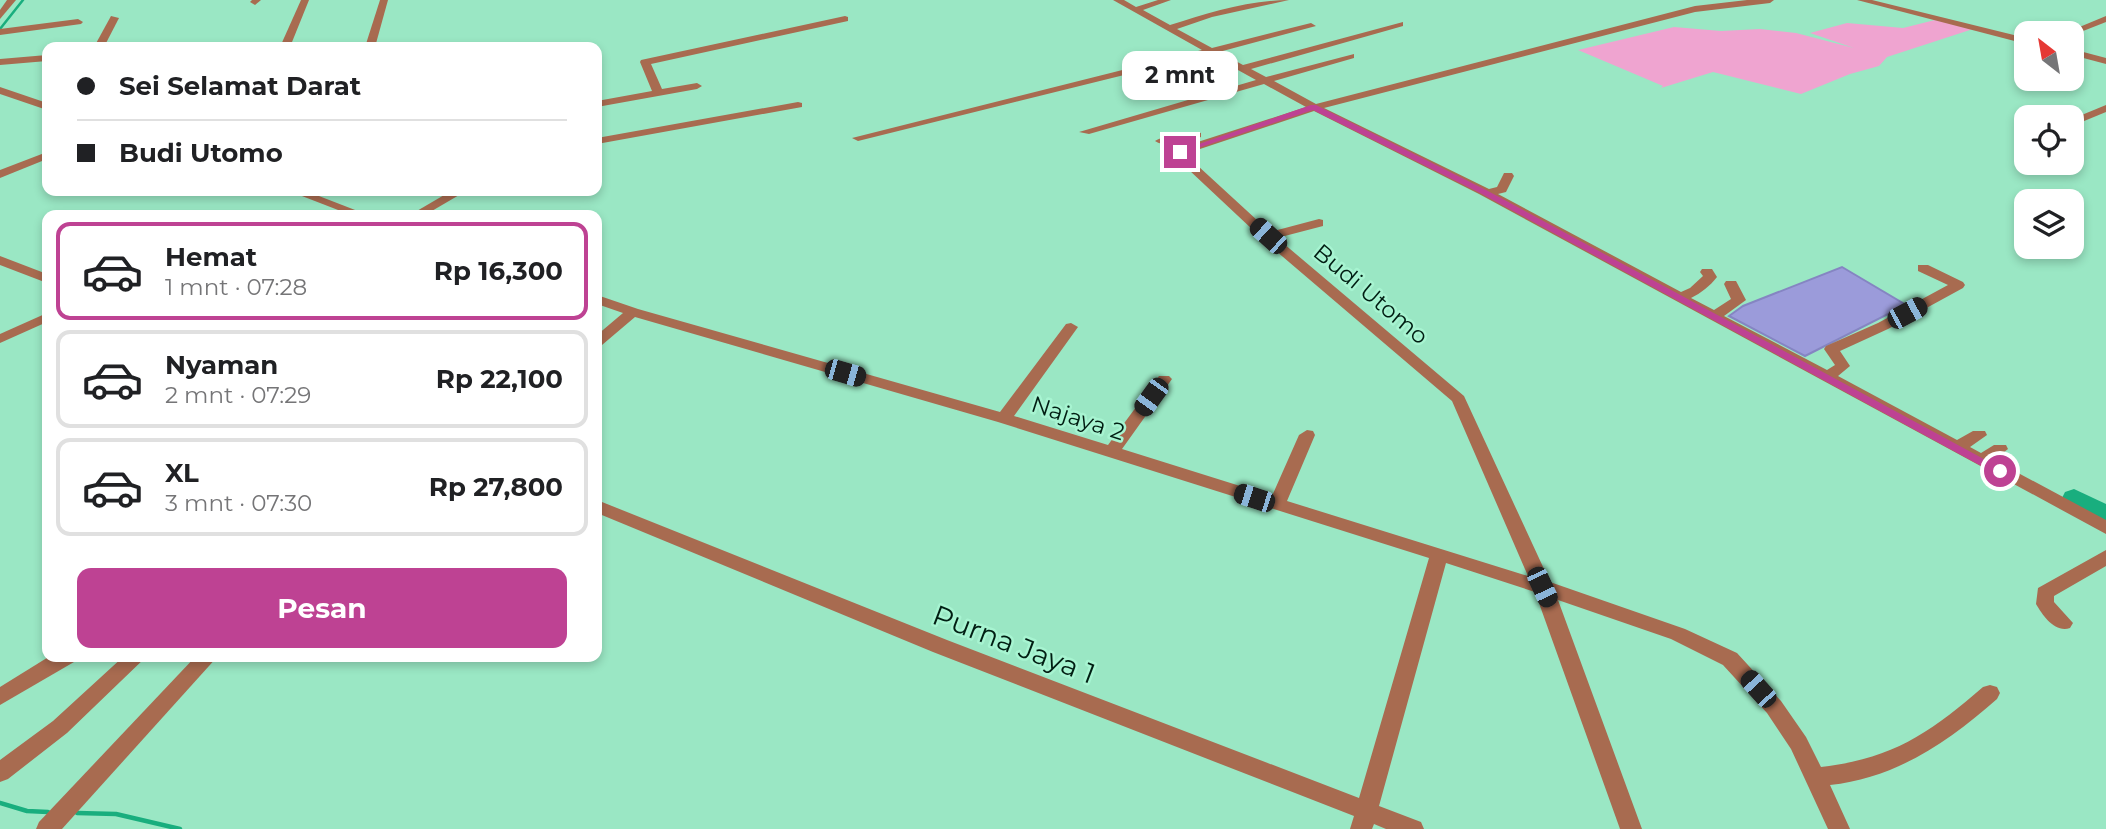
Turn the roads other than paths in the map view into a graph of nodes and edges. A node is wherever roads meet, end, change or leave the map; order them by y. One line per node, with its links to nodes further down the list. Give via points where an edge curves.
1 (12, 0): 10 (street)
2 (304, 0): 22 (street)
3 (384, 0): 23 (street)
4 (1117, 0): 9 (street)
5 (1167, 0): 9 (street)
6 (1284, 0): 17 (street)
7 (1770, 0): 39 (street, Budi Utomo, via 1682,12)
8 (1861, 0): 20 (street)
9 (1141, 8): 17 (street)
10 (0, 15)
11 (114, 18): 21 (street)
12 (845, 19): 35 (street, via 645,62)
13 (2106, 19): 18 (street)
14 (78, 22): 19 (street)
15 (1400, 24): 30 (street)
16 (1311, 26): 24 (street)
17 (1172, 28): 24 (street)
18 (2084, 28)
19 (0, 32)
20 (2014, 38)
21 (102, 42)
22 (287, 42)
23 (371, 42)
24 (1212, 50): 30 (street); 44 (street)
25 (2084, 54): 26 (street)
26 (2103, 56)
27 (1352, 57): 31 (street)
28 (42, 58): 29 (street)
29 (0, 62)
30 (1250, 66): 32 (street)
31 (1315, 67): 32 (street); 32 (street, via 1315,75)
32 (1279, 81): 39 (street); 42 (street)
33 (697, 86): 35 (street)
34 (0, 90): 37 (street)
35 (658, 93): 36 (street)
36 (602, 103)
37 (42, 105)
38 (798, 105): 45 (street)
39 (1322, 105): 43 (street, Budi Utomo); 50 (street)
40 (2106, 108): 41 (street)
41 (2084, 118)
42 (1085, 132)
43 (1227, 135): 46 (street, via 1209,133); 56 (street, Budi Utomo, via 1180,152 1180,158)
44 (858, 138)
45 (602, 140)
46 (1161, 141)
47 (42, 157): 48 (street)
48 (0, 174)
49 (1507, 176): 50 (street)
50 (1494, 192): 62 (street)
51 (311, 196): 53 (street)
52 (451, 196): 54 (street)
53 (348, 210)
54 (425, 210)
55 (1319, 223): 56 (street)
56 (1268, 236): 82 (street, Budi Utomo, via 1454,393)
57 (0, 260): 60 (street)
58 (1923, 268): 70 (street, via 1958,285 1831,349)
59 (1707, 272): 62 (street, via 1710,277 1695,291)
60 (42, 277)
61 (1731, 284): 65 (street, via 1739,300)
62 (1679, 298): 65 (street)
63 (602, 301): 64 (street, Najaya 2)
64 (633, 312): 68 (street); 72 (street, Najaya 2)
65 (1714, 316): 70 (street)
66 (42, 319): 69 (street)
67 (1071, 327): 72 (street)
68 (602, 338)
69 (0, 339)
70 (1833, 373): 75 (street)
71 (1164, 379): 76 (street)
72 (1004, 418): 76 (street, Najaya 2)
73 (1307, 435): 77 (street)
74 (1979, 435): 75 (street)
75 (1961, 446): 79 (street, via 1989,456)
76 (1111, 452): 77 (street, Najaya 2)
77 (1277, 505): 80 (street, Najaya 2)
78 (602, 508): 91 (street, Purna Jaya 1)
79 (2106, 528)
80 (1439, 555): 82 (street, Najaya 2); 91 (street)
81 (2106, 557): 83 (street, via 2045,593 2045,604)
82 (1542, 587): 90 (street, Najaya 2, via 1635,617 1730,659 1774,707); 94 (street, Budi Utomo)
83 (2063, 622)
84 (57, 662): 88 (street)
85 (130, 662): 89 (street, via 60,727)
86 (202, 662): 92 (street)
87 (1990, 693): 90 (street, via 1936,736 1887,762)
88 (0, 697)
89 (0, 772)
90 (1817, 777): 95 (street, Najaya 2)
91 (1364, 820): 93 (street, Purna Jaya 1)
92 (47, 829)
93 (1413, 829)
94 (1631, 829)
95 (1839, 829)

